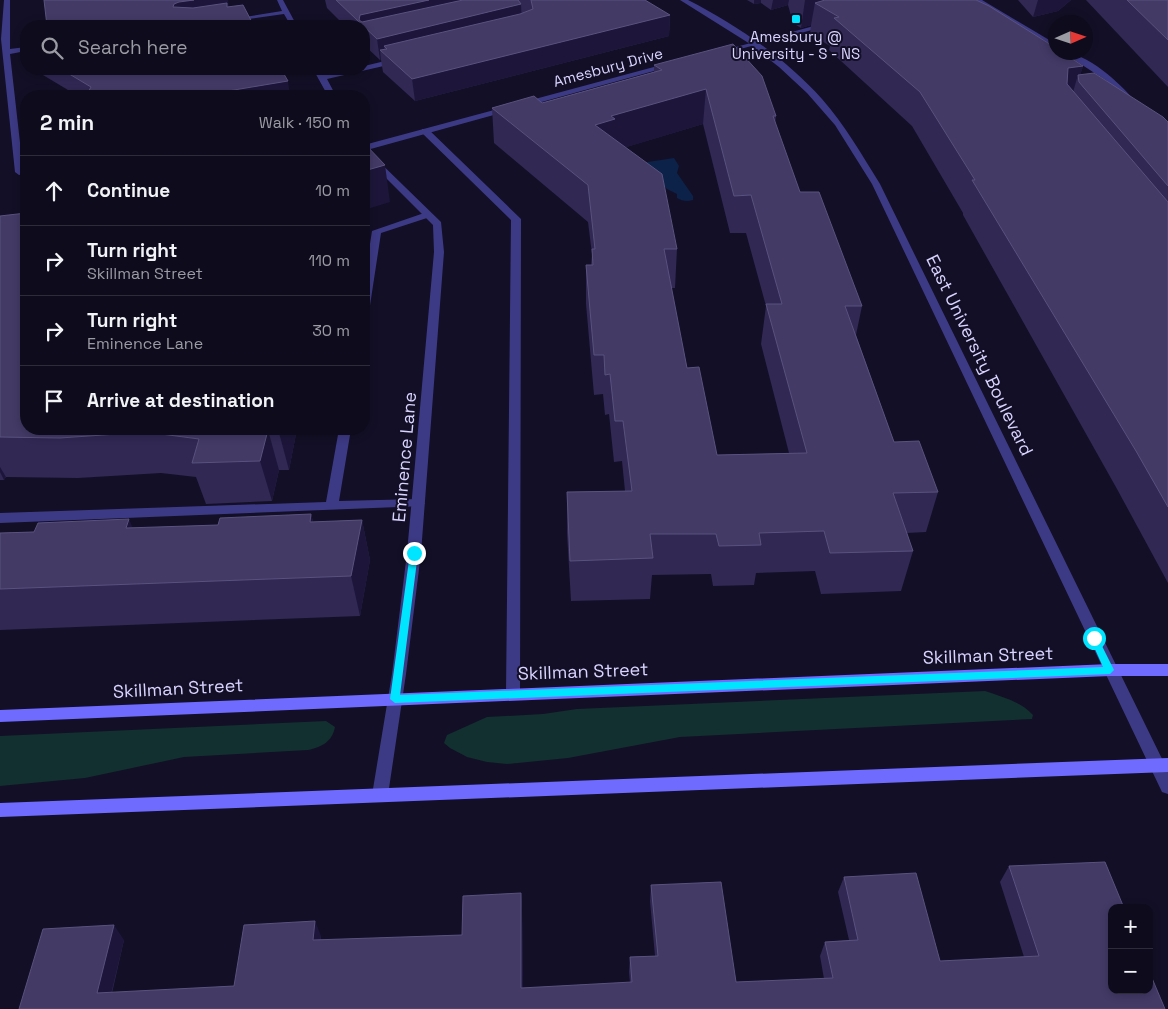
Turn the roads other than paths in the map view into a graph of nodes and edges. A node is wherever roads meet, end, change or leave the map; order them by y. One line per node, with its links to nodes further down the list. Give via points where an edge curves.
1 (7, 0): 12 (street)
2 (280, 0): 5 (street)
3 (683, 0): 10 (street, East University Boulevard)
4 (977, 0): 9 (street)
5 (286, 12): 6 (street); 7 (street)
6 (230, 20)
7 (291, 20)
8 (834, 23): 10 (street)
9 (1048, 42)
10 (754, 44): 13 (street); 33 (street, East University Boulevard, via 810,91 845,133 876,184)
11 (20, 50): 12 (street)
12 (6, 52): 26 (street)
13 (710, 55)
14 (402, 59): 17 (street)
15 (1078, 60): 22 (street, via 1110,79 1120,95)
16 (672, 65): 23 (street, Amesbury Drive)
17 (370, 66)
18 (320, 75): 20 (street)
19 (334, 75): 20 (street)
20 (322, 78): 21 (street)
21 (329, 90)
22 (1137, 108)
23 (425, 131): 24 (street, Amesbury Drive); 35 (street, via 516,219)
24 (370, 147)
25 (370, 155): 27 (street, Eminence Lane)
26 (20, 172)
27 (428, 215): 28 (street, via 377,231); 30 (street, Eminence Lane, via 438,224 439,252)
28 (370, 275)
29 (344, 435): 31 (street)
30 (418, 503): 31 (street); 36 (street, Eminence Lane)
31 (332, 506): 32 (street)
32 (0, 518)
33 (1110, 670): 34 (main road, Skillman Street); 35 (main road, Skillman Street); 38 (street, East University Boulevard)
34 (1168, 670)
35 (513, 694): 36 (main road, Skillman Street)
36 (395, 699): 37 (main road, Skillman Street); 40 (street, Eminence Lane)
37 (0, 716)
38 (1163, 765): 39 (street, East University Boulevard); 40 (main road)
39 (1168, 787)
40 (380, 795): 41 (main road)
41 (0, 810)

